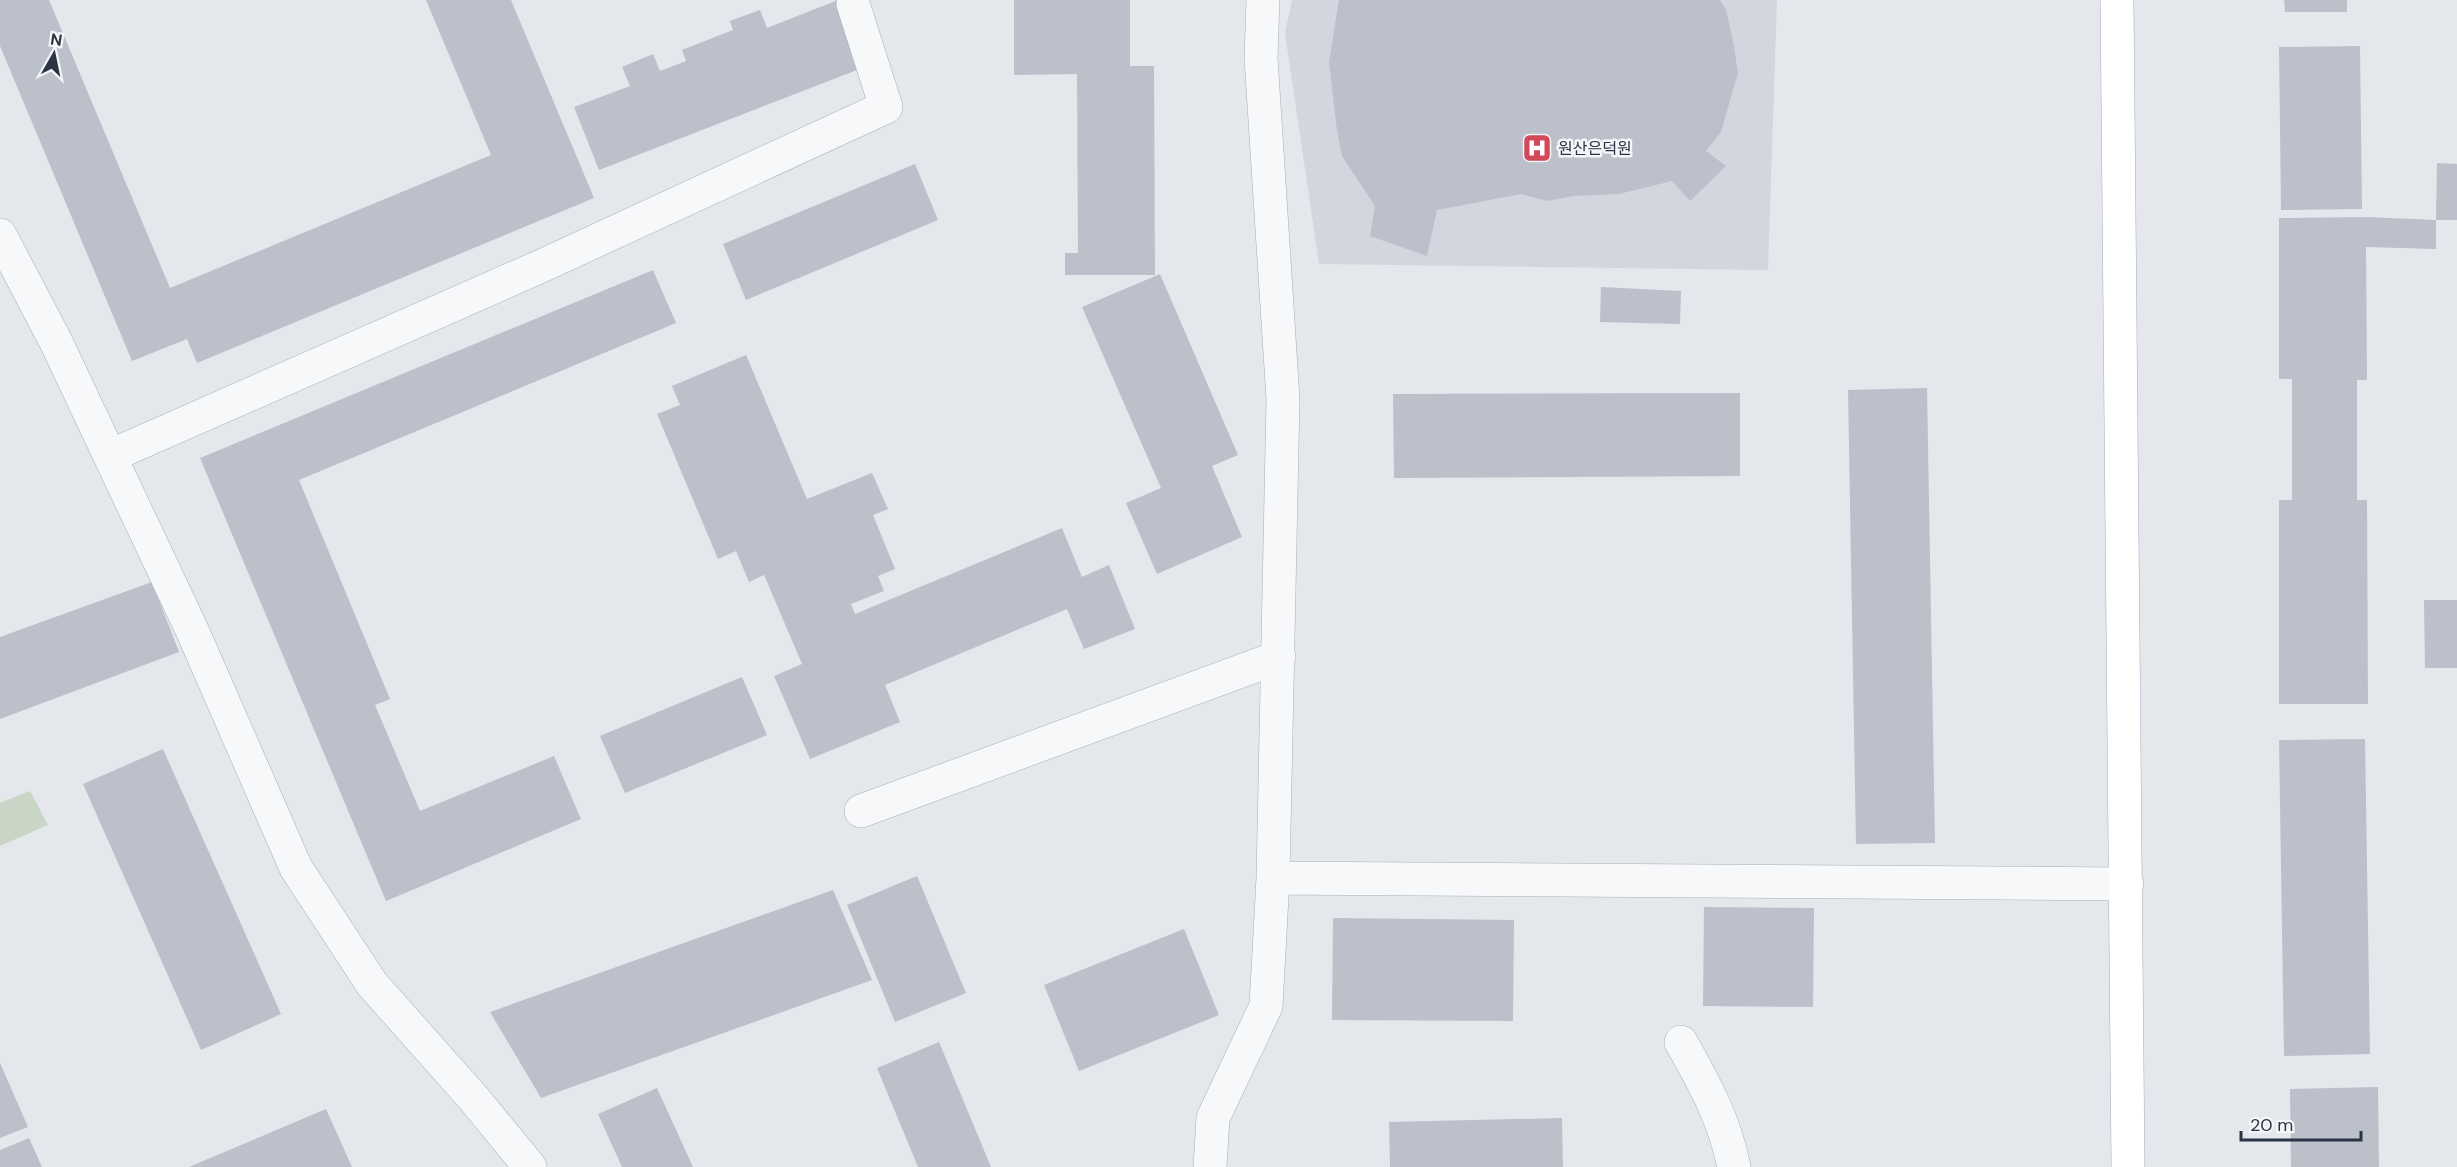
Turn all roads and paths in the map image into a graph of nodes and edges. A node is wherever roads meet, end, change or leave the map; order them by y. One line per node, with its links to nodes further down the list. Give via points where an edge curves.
1 (1263, 0): 6 (street, via 1261,58 1284,399)
2 (2117, 0): 9 (main road)
3 (853, 4): 5 (street, via 886,107 537,268)
4 (0, 235): 5 (street)
5 (110, 456): 11 (street, via 192,630 296,868 372,984)
6 (1279, 657): 7 (street); 8 (street)
7 (861, 811)
8 (1273, 878): 9 (street); 12 (street, via 1266,1006 1213,1118)
9 (2127, 884): 14 (main road)
10 (1681, 1042): 13 (street, via 1714,1102 1728,1136)
11 (530, 1167)
12 (1210, 1167)
13 (1734, 1167)
14 (2128, 1167)

